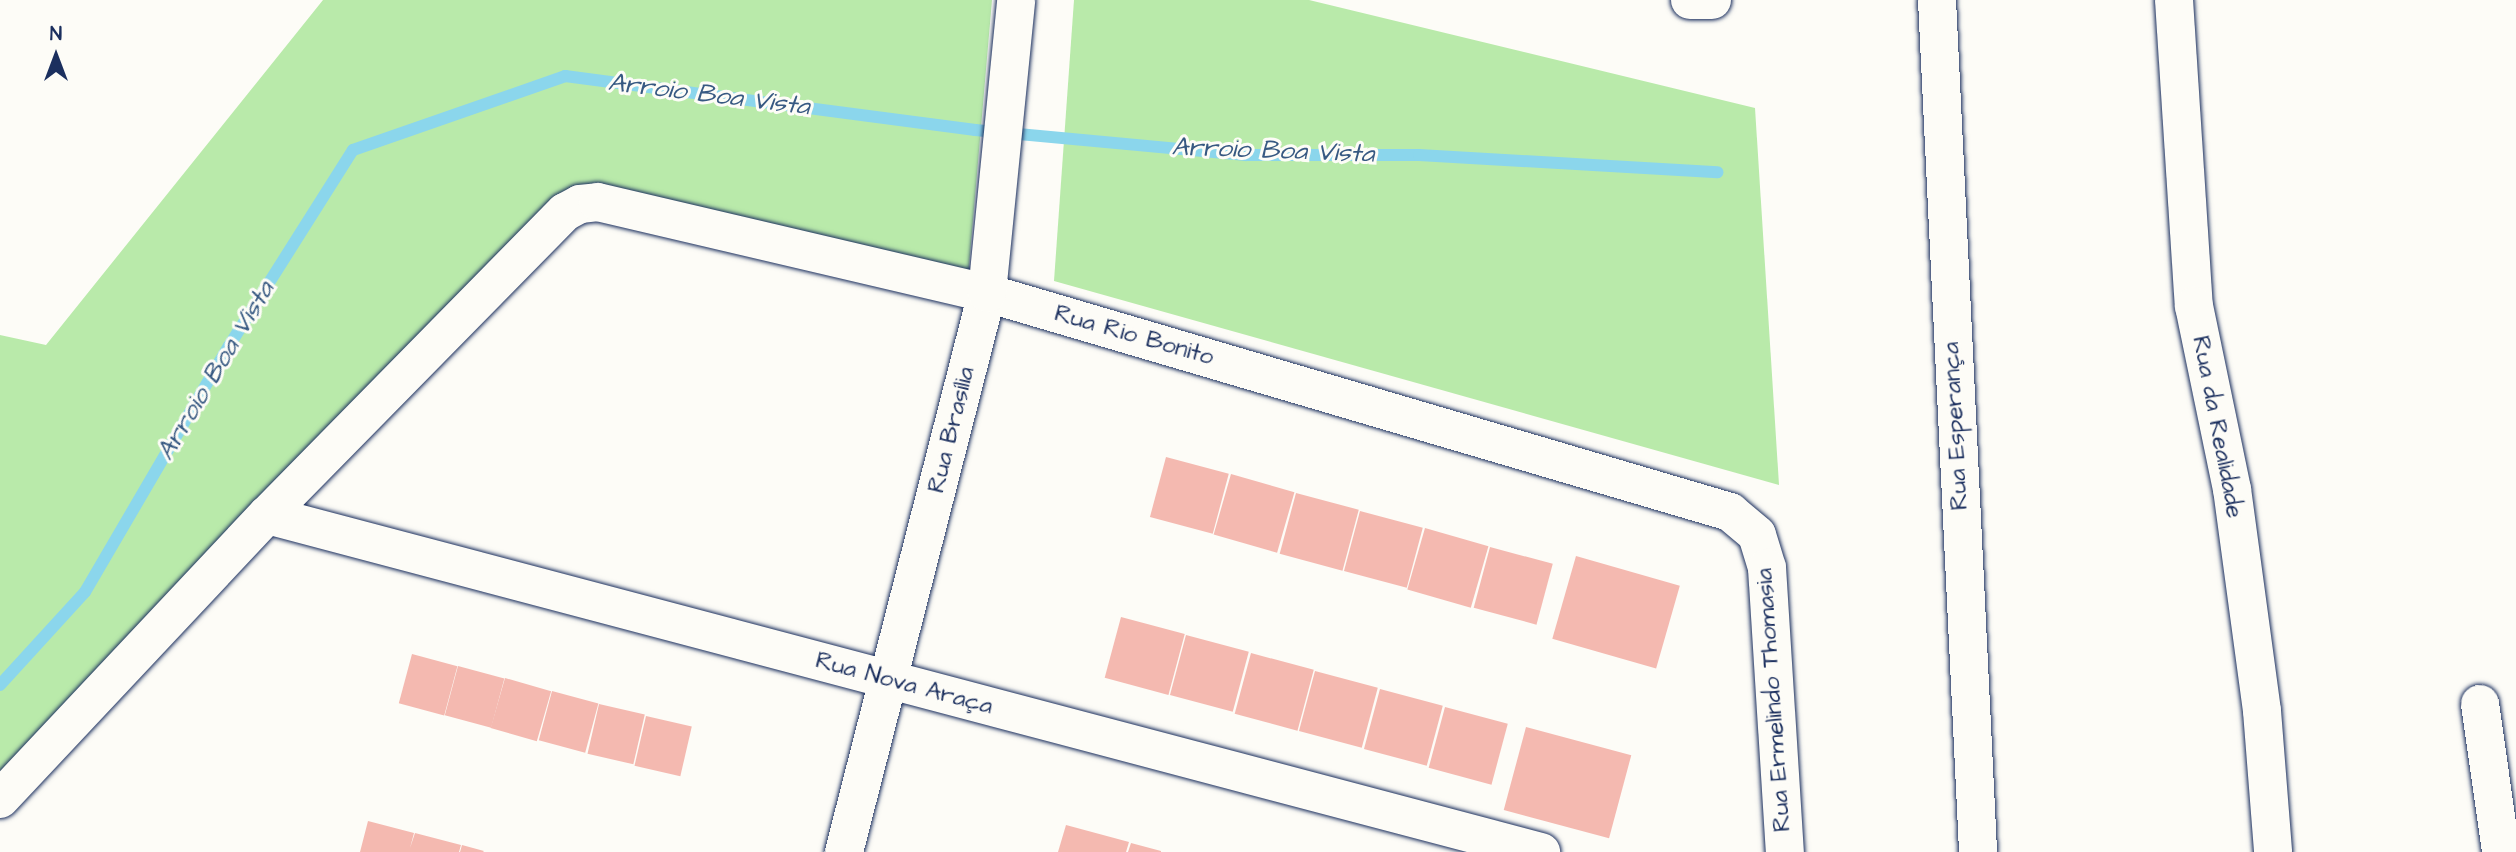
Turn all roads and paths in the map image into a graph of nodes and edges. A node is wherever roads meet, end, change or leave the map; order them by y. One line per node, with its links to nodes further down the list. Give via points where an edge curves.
1 (1016, 0): 6 (street, Rua Brasília)
2 (1690, 0): 3 (street)
3 (1712, 0)
4 (1937, 0): 15 (street, Rua Esperança)
5 (2174, 0): 16 (street, Rua da Realidade, via 2194,306 2232,489 2262,711)
6 (987, 293): 7 (street, Rua Rio Bonito); 8 (street, Rua Rio Bonito, via 597,202 580,204 565,212); 9 (street, Rua Brasília)
7 (1697, 500): 14 (street, Rua Ermelindo Thomasia, via 1730,512 1757,535 1767,568)
8 (267, 515): 9 (street, Rua Nova Araça); 11 (street)
9 (888, 680): 12 (street, Rua Brasília); 13 (street, Rua Nova Araça)
10 (2480, 704): 17 (street)
11 (0, 799)
12 (844, 852)
13 (1541, 852)
14 (1785, 852)
15 (1978, 852)
16 (2273, 852)
17 (2501, 852)

